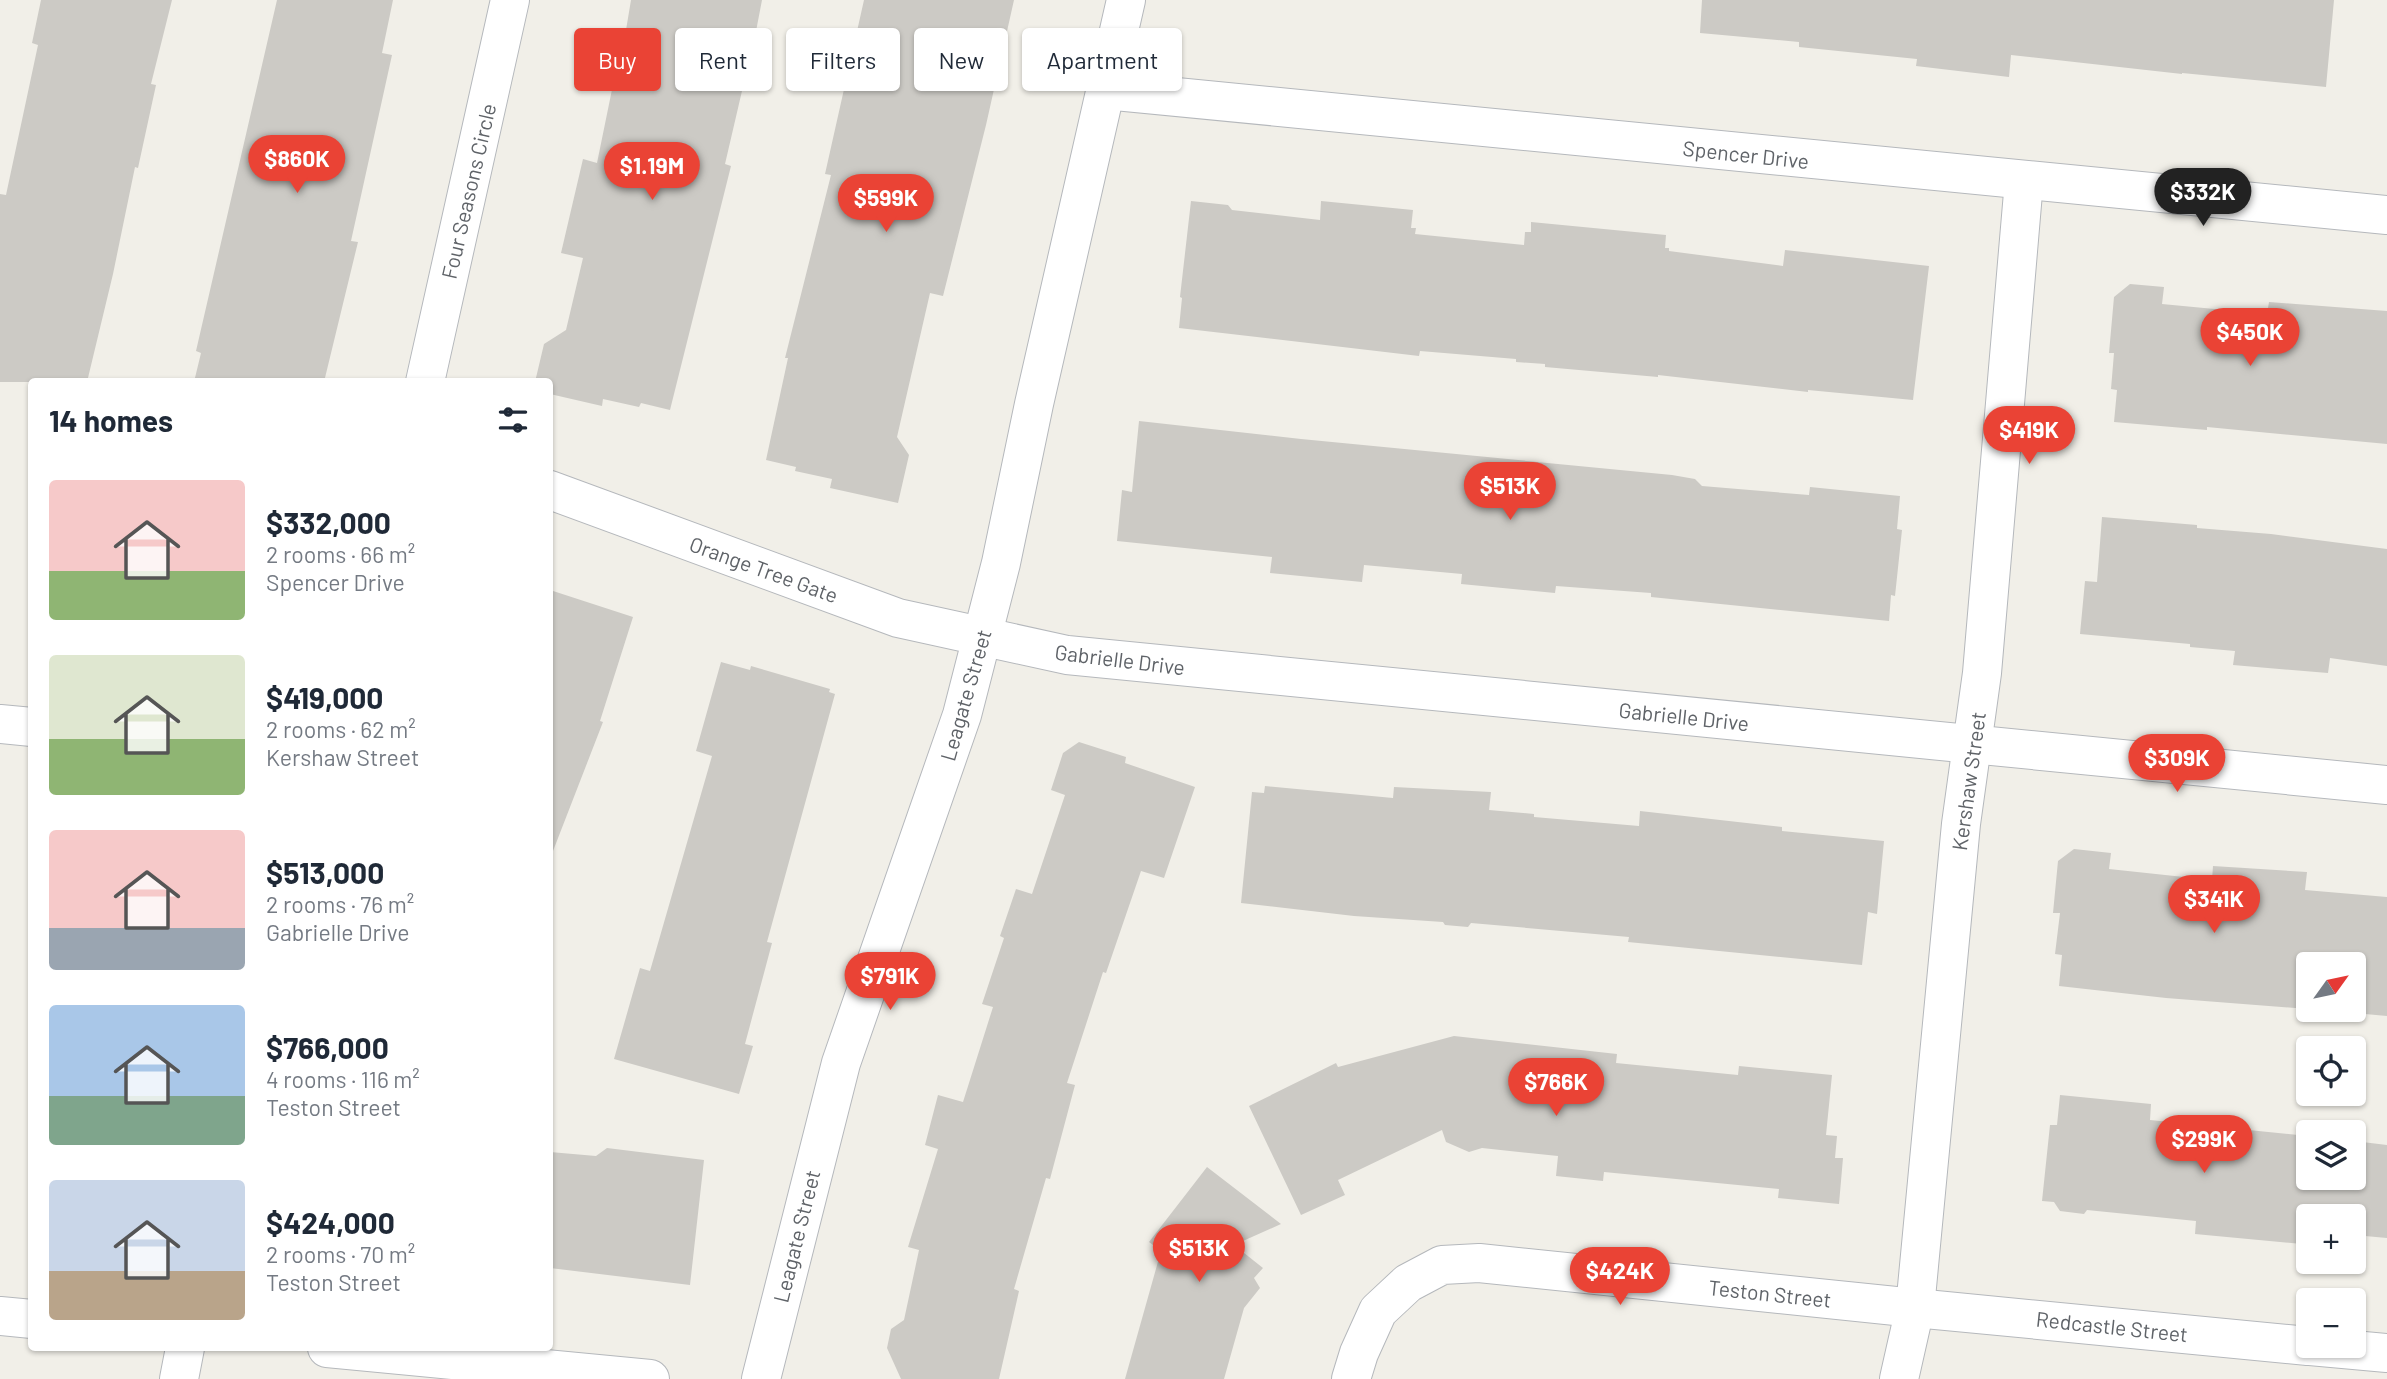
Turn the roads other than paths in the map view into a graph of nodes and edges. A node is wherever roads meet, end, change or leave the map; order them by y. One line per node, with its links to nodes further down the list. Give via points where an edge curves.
1 (510, 0): 8 (street, Four Seasons Circle)
2 (1126, 0): 3 (street, Leagate Street)
3 (1119, 28)
4 (1105, 91): 10 (street, Leagate Street)
5 (1115, 91): 6 (street, Spencer Drive)
6 (2024, 181): 7 (street, Spencer Drive); 13 (street, Kershaw Street)
7 (2387, 215)
8 (426, 378)
9 (553, 491): 10 (street, Orange Tree Gate, via 898,618)
10 (982, 636): 13 (street, Gabrielle Drive, via 1067,655); 25 (street, Leagate Street, via 962,715 841,1063)
11 (0, 724): 12 (street)
12 (28, 727)
13 (1972, 744): 14 (street, Gabrielle Drive); 15 (street, Kershaw Street)
14 (2387, 785)
15 (1915, 1308): 18 (street, Redcastle Street); 26 (street, Teston Street, via 1479,1263 1442,1265 1408,1283 1378,1311); 27 (street, Kershaw Street)
16 (0, 1316): 17 (street)
17 (28, 1319)
18 (2296, 1345)
19 (184, 1351): 23 (street)
20 (358, 1351): 24 (street)
21 (2366, 1351): 22 (street, Redcastle Street)
22 (2387, 1353)
23 (179, 1379)
24 (650, 1379)
25 (761, 1379)
26 (1352, 1379)
27 (1899, 1379)

